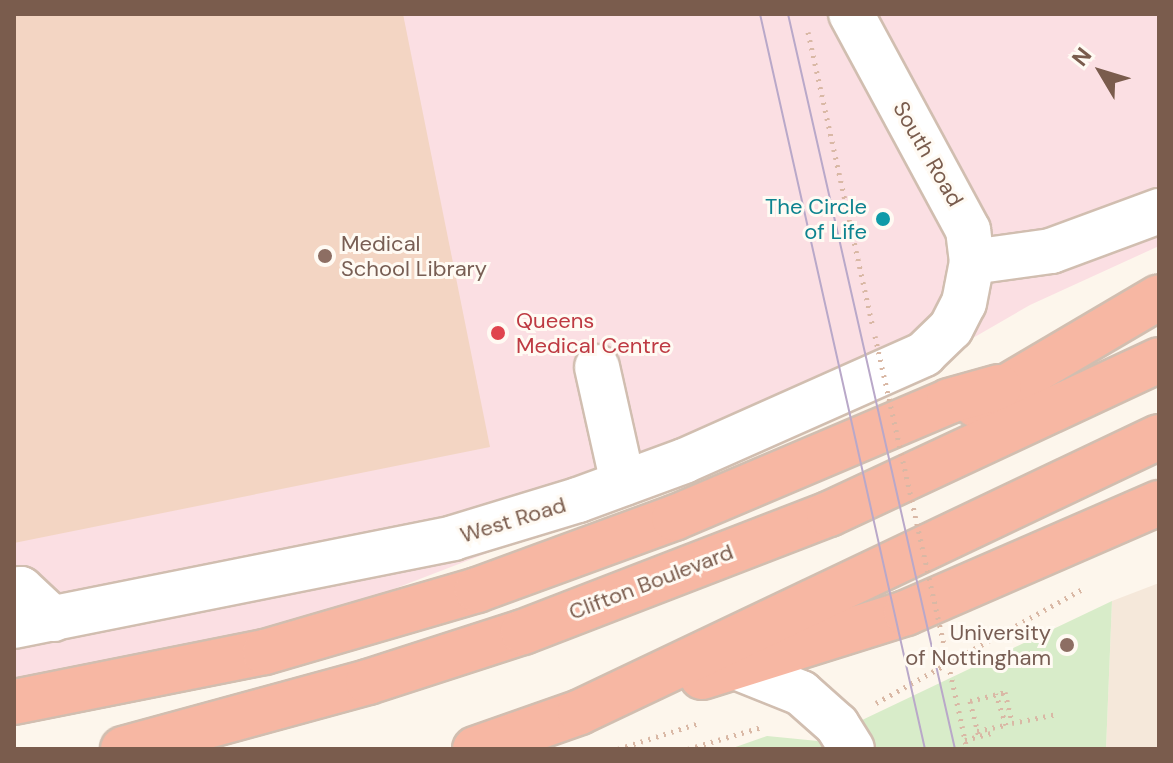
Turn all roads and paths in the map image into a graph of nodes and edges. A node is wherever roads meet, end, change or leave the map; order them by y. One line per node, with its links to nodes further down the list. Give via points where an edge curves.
1 (851, 14): 4 (street, South Road, via 959,205)
2 (807, 29): 25 (path, bridge)
3 (1159, 211): 4 (street)
4 (968, 282): 10 (street, West Road, via 951,328 924,354)
5 (1159, 297): 8 (highway)
6 (1159, 360): 12 (highway, Clifton Boulevard, via 829,514)
7 (597, 367): 10 (street)
8 (999, 387): 12 (highway, via 960,417); 18 (highway, via 949,401 674,518 477,590 265,652)
9 (1159, 437): 19 (highway)
10 (623, 483): 15 (street, West Road, via 453,538)
11 (1159, 503): 16 (highway, via 906,613)
12 (737, 549): 26 (highway, Clifton Boulevard, via 523,632 368,682)
13 (1088, 586): 22 (path, via 886,693)
14 (14, 590): 15 (street, via 21,589)
15 (33, 623)
16 (736, 667): 19 (highway); 22 (street, via 801,693)
17 (970, 701): 20 (path, via 1005,692 1012,723); 24 (path); 24 (path, via 998,694 1006,725)
18 (14, 702)
19 (580, 712): 27 (highway)
20 (1057, 714)
21 (776, 727): 28 (path, via 751,728)
22 (857, 731)
23 (995, 732): 24 (path)
24 (978, 734): 25 (path)
25 (965, 740): 29 (path)
26 (123, 749)
27 (475, 749)
28 (688, 749)
29 (967, 749)

